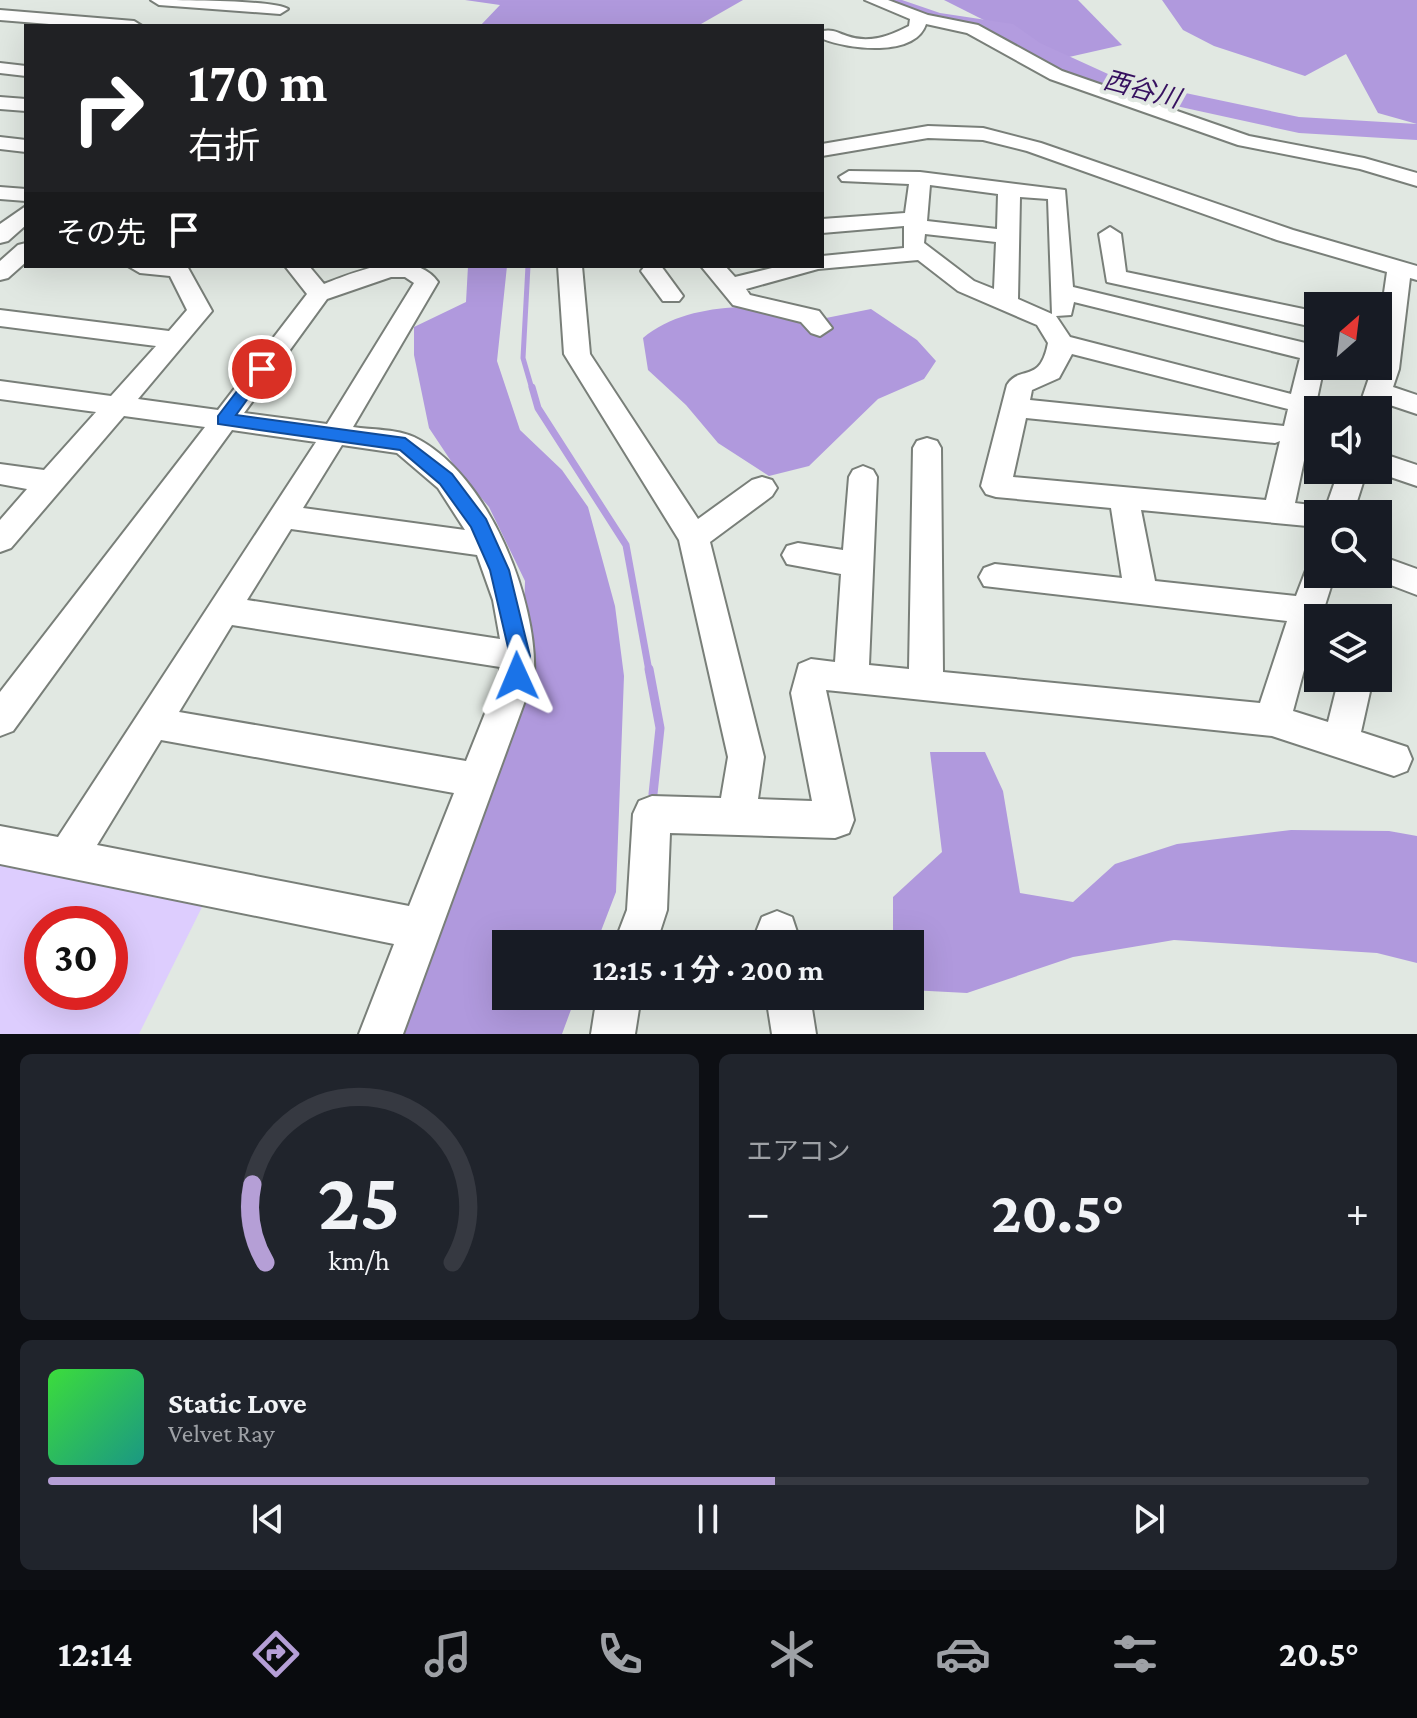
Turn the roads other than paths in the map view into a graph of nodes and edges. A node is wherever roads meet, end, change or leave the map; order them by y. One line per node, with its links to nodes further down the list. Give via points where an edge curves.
1 (56, 0): 6 (street)
2 (159, 0): 5 (street)
3 (873, 0): 7 (street)
4 (3, 5): 6 (street)
5 (286, 5): 9 (street)
6 (29, 17): 8 (street); 10 (street)
7 (918, 17): 11 (street, via 917,28 873,47); 23 (street, via 972,29 1056,75 1245,141)
8 (111, 24)
9 (263, 24)
10 (0, 35)
11 (829, 35)
12 (0, 54): 13 (street)
13 (24, 55)
14 (0, 68): 15 (street)
15 (24, 71)
16 (0, 103): 17 (street)
17 (24, 105)
18 (0, 143): 19 (street)
19 (24, 146)
20 (824, 150): 42 (street, via 928,132 983,134)
21 (849, 177): 22 (street)
22 (920, 178): 24 (street); 28 (street)
23 (1417, 180)
24 (1006, 189): 32 (street); 73 (street, via 1058,194 1062,302 1314,353)
25 (0, 193): 26 (street)
26 (24, 195)
27 (24, 215): 31 (street)
28 (915, 223): 29 (street); 32 (street); 34 (street, via 913,245)
29 (824, 226)
30 (1110, 234): 49 (street, via 1115,277)
31 (0, 236)
32 (1008, 237): 47 (street)
33 (24, 253): 43 (street)
34 (921, 253): 35 (street); 47 (street, via 966,286)
35 (824, 263)
36 (159, 268): 52 (street, via 178,270 200,311)
37 (299, 268): 45 (street)
38 (570, 268): 76 (street, via 577,354)
39 (658, 268): 46 (street)
40 (715, 268): 44 (street)
41 (800, 268): 44 (street)
42 (1408, 271): 48 (street)
43 (0, 273)
44 (730, 286): 51 (street, via 742,300 810,316)
45 (319, 294): 61 (street); 64 (street, via 397,269 415,272 426,282)
46 (671, 296)
47 (1006, 301): 53 (street, via 1046,320)
48 (1392, 313)
49 (1304, 317)
50 (0, 318): 52 (street)
51 (820, 328)
52 (175, 340): 58 (street)
53 (1061, 343): 54 (street); 60 (street, via 1054,371 1020,385)
54 (1177, 373): 56 (street); 62 (street)
55 (0, 390): 58 (street)
56 (1285, 401)
57 (1392, 403): 59 (street)
58 (118, 405): 61 (street); 70 (street)
59 (1417, 405)
60 (1015, 408): 62 (street); 72 (street, via 996,486)
61 (224, 420): 64 (street); 92 (street)
62 (1169, 423): 63 (street)
63 (1275, 433)
64 (335, 434): 75 (street); 78 (street, via 405,444 446,479)
65 (927, 448): 90 (street)
66 (1392, 467): 68 (street)
67 (0, 474): 70 (street)
68 (1417, 476)
69 (863, 477): 80 (street)
70 (51, 482): 77 (street)
71 (762, 488): 76 (street)
72 (1124, 498): 73 (street); 84 (street)
73 (1278, 512): 74 (street)
74 (1304, 515)
75 (283, 517): 78 (street); 85 (street)
76 (694, 538): 98 (street, via 746,757)
77 (0, 540)
78 (488, 545): 88 (street)
79 (798, 555): 80 (street)
80 (857, 564): 89 (street)
81 (1392, 572): 83 (street)
82 (995, 577): 84 (street)
83 (1417, 582)
84 (1141, 593): 86 (street)
85 (224, 610): 88 (street); 94 (street)
86 (1304, 610)
87 (1304, 619): 93 (street)
88 (520, 656): 97 (street)
89 (851, 678): 90 (street); 98 (street, via 811,674 808,693 835,820)
90 (926, 685): 93 (street)
91 (1353, 692): 95 (street)
92 (0, 720)
93 (1272, 720): 95 (street)
94 (153, 723): 97 (street); 100 (street)
95 (1341, 742): 96 (street)
96 (1394, 759)
97 (477, 780): 101 (street)
98 (737, 815): 102 (street, via 652,814 647,910)
99 (0, 845): 100 (street)
100 (67, 858): 101 (street)
101 (420, 929): 105 (street)
102 (640, 930)
103 (617, 1010): 106 (street)
104 (790, 1010): 107 (street)
105 (381, 1034)
106 (613, 1034)
107 (794, 1034)

